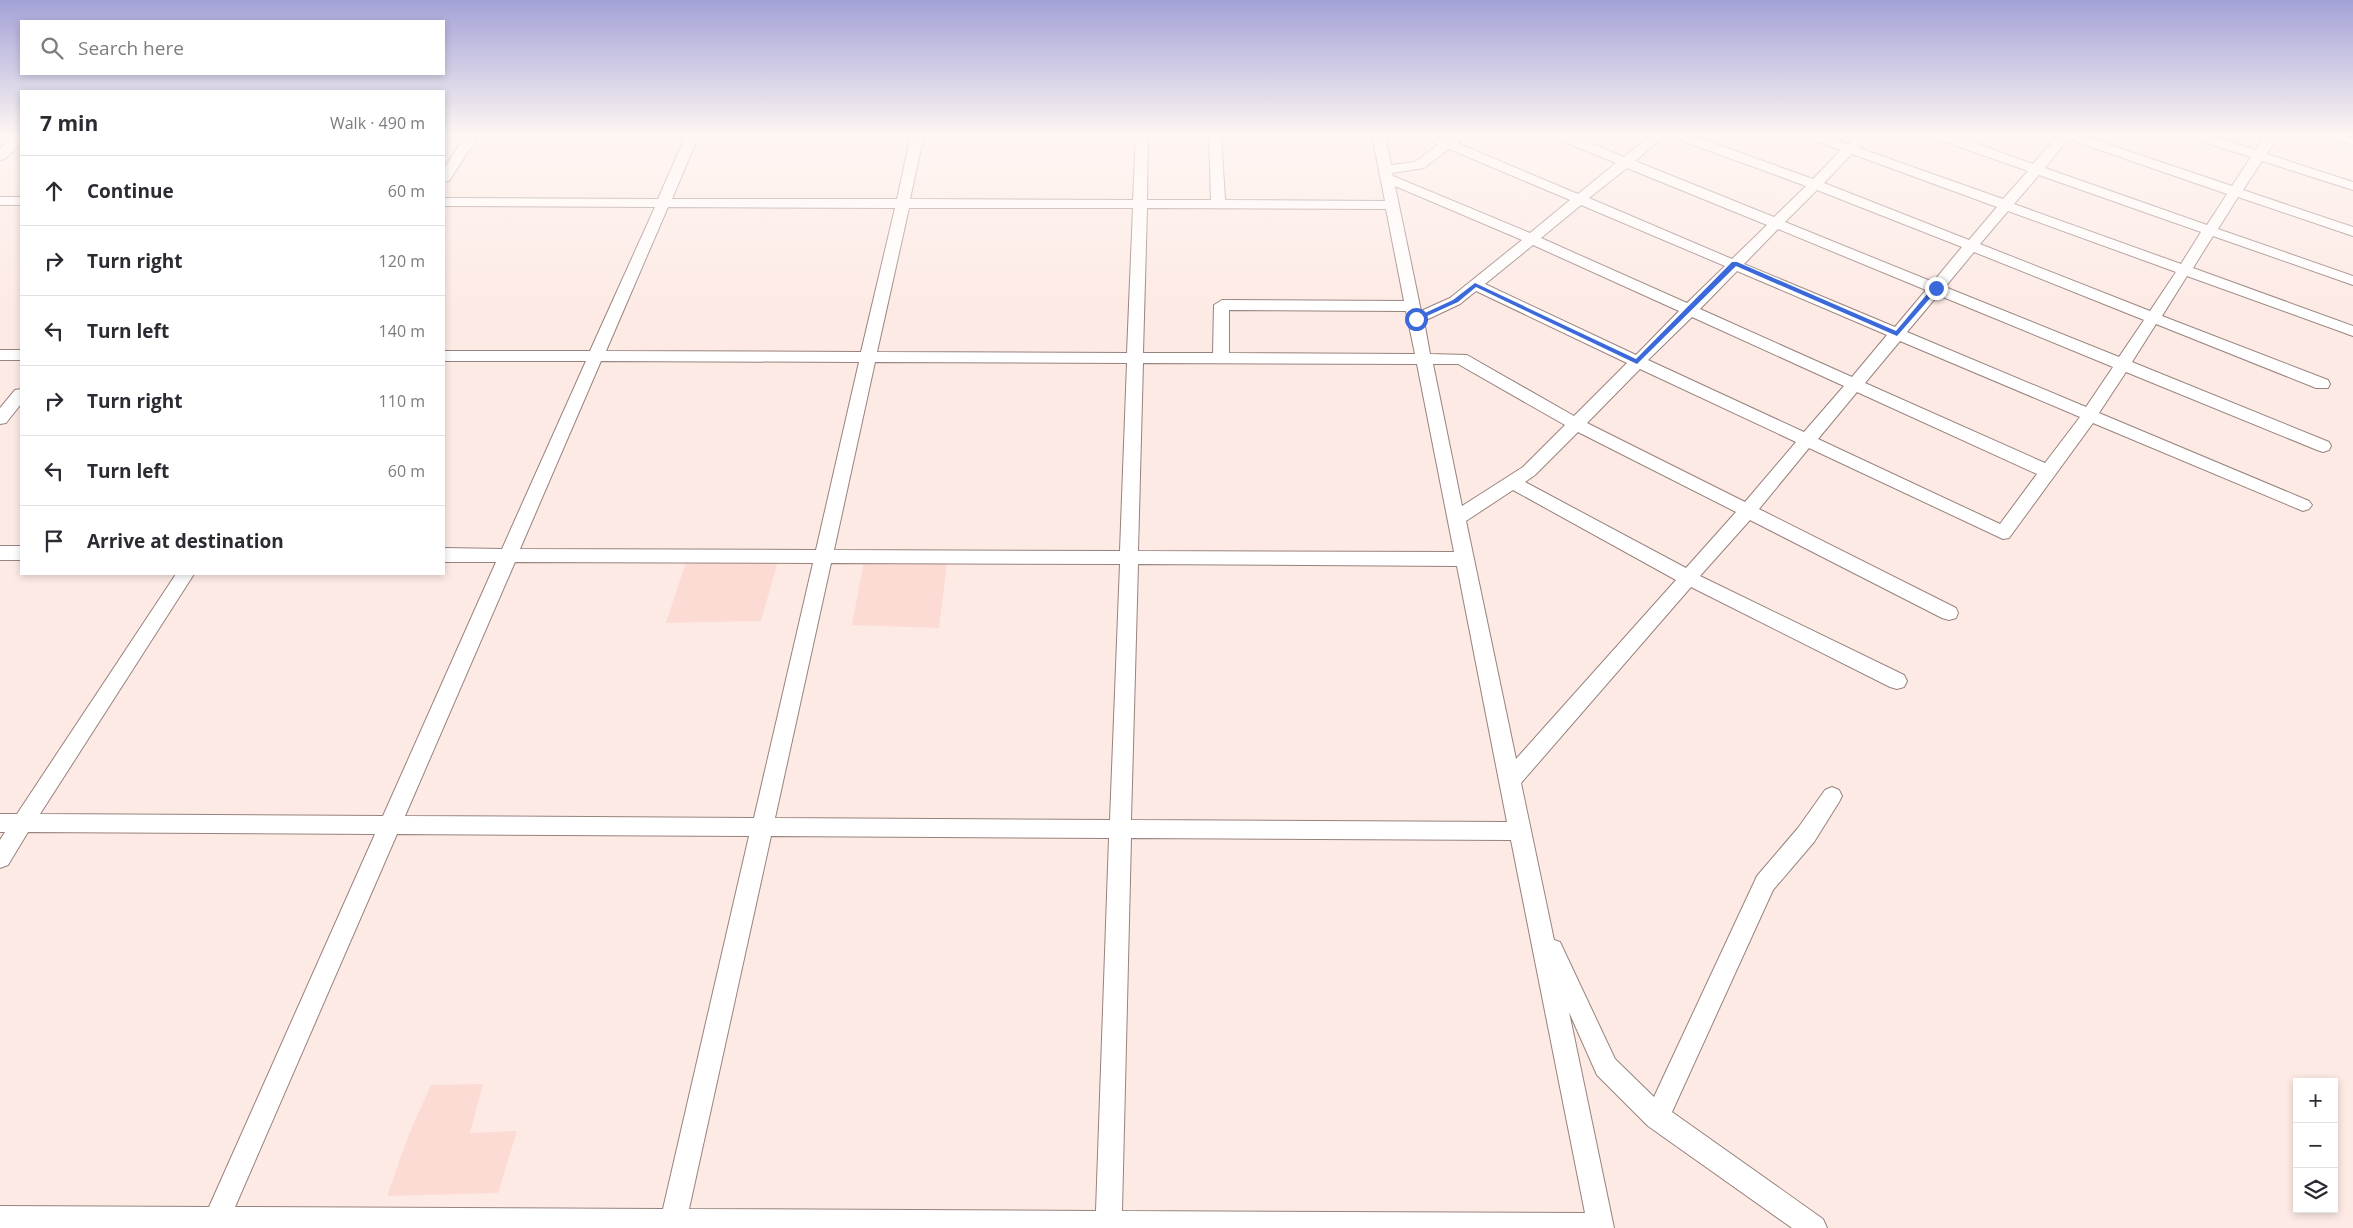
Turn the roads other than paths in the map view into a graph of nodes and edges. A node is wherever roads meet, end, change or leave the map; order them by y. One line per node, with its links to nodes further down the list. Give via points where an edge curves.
1 (668, 192): 20 (street)
2 (906, 192): 21 (street)
3 (1140, 192): 22 (street)
4 (1217, 192): 23 (street)
5 (1390, 192): 24 (street)
6 (1427, 192): 29 (street)
7 (1567, 192): 16 (street)
8 (1589, 192): 16 (street)
9 (1700, 192): 26 (street)
10 (1806, 192): 26 (street)
11 (1836, 192): 30 (street)
12 (1968, 192): 25 (street)
13 (2016, 192): 25 (street)
14 (2099, 192): 27 (street)
15 (2235, 192): 27 (street); 28 (street)
16 (1581, 199): 29 (street); 31 (street)
17 (0, 201): 18 (street)
18 (20, 201)
19 (445, 202): 20 (street)
20 (663, 203): 21 (street); 44 (street)
21 (903, 204): 22 (street); 45 (street)
22 (1140, 204): 23 (street); 46 (street)
23 (1218, 205): 24 (street)
24 (1392, 205): 37 (street)
25 (2005, 206): 30 (street); 32 (street)
26 (1775, 223): 31 (street); 35 (street)
27 (2209, 231): 32 (street); 33 (street)
28 (2353, 232)
29 (1532, 239): 34 (street); 36 (street)
30 (1972, 245): 35 (street); 38 (street)
31 (1735, 264): 36 (street); 40 (street)
32 (2183, 271): 38 (street); 39 (street)
33 (2353, 281)
34 (1475, 285): 37 (street, via 1455,301); 49 (street)
35 (1936, 288): 40 (street); 50 (street)
36 (1689, 310): 49 (street); 52 (street)
37 (1414, 312): 47 (street, via 1222,305); 48 (street)
38 (2153, 317): 50 (street); 51 (street)
39 (2353, 331)
40 (1897, 334): 52 (street); 54 (street)
41 (0, 355): 42 (street)
42 (20, 355)
43 (445, 356): 44 (street)
44 (596, 356): 45 (street); 67 (street)
45 (868, 356): 46 (street); 68 (street)
46 (1135, 357): 47 (street); 69 (street)
47 (1221, 357): 48 (street)
48 (1423, 357): 56 (street, via 1461,359); 63 (street)
49 (1637, 362): 56 (street); 57 (street)
50 (2122, 364): 54 (street); 58 (street)
51 (2322, 384)
52 (1853, 385): 57 (street); 59 (street)
53 (20, 395): 55 (street)
54 (2089, 416): 59 (street); 61 (street)
55 (0, 419)
56 (1576, 424): 60 (street, via 1529,471); 62 (street)
57 (1808, 439): 59 (street, via 2003,533); 62 (street)
58 (2323, 446)
59 (2049, 472)
60 (1512, 482): 63 (street); 72 (street)
61 (2303, 505)
62 (1747, 511): 72 (street); 73 (street)
63 (1456, 519): 70 (street)
64 (0, 553): 65 (street)
65 (20, 553)
66 (445, 555): 67 (street)
67 (508, 555): 68 (street); 79 (street)
68 (823, 556): 69 (street); 80 (street)
69 (1129, 558): 70 (street); 81 (street)
70 (1464, 559): 75 (street)
71 (184, 575): 78 (street)
72 (1688, 578): 74 (street); 75 (street)
73 (1949, 613)
74 (1896, 681)
75 (1510, 780): 82 (street)
76 (1832, 796): 85 (street, via 1806,835 1765,884)
77 (0, 823): 78 (street)
78 (23, 823): 79 (street); 83 (street)
79 (390, 825): 80 (street); 87 (street)
80 (762, 827): 81 (street); 88 (street)
81 (1121, 829): 82 (street); 89 (street)
82 (1520, 831): 84 (street)
83 (0, 858)
84 (1538, 920): 85 (street, via 1606,1067); 90 (street)
85 (1657, 1117): 91 (street)
86 (0, 1219): 87 (street)
87 (214, 1224): 88 (street)
88 (673, 1225): 89 (street)
89 (1108, 1226): 90 (street)
90 (1601, 1227)
91 (1814, 1228)

